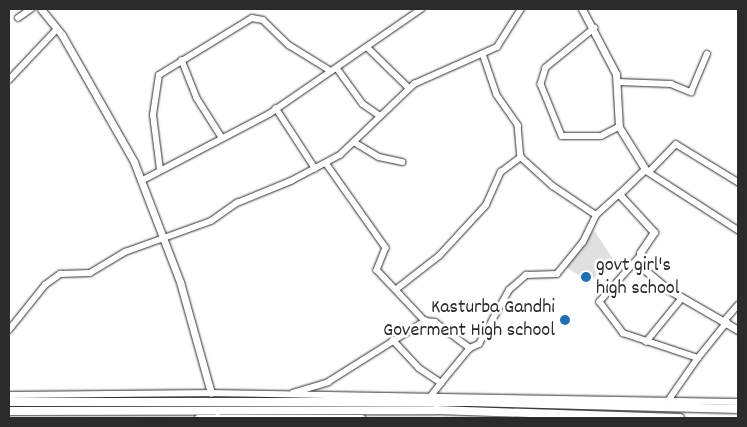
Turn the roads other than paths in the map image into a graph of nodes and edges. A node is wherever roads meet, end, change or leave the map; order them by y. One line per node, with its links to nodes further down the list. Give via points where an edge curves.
1 (31, 9): 6 (street)
2 (41, 9): 8 (main road)
3 (421, 9): 9 (street)
4 (521, 9): 10 (street, via 496,48)
5 (582, 9): 7 (main road)
6 (18, 18)
7 (595, 28): 15 (main road); 19 (street, via 546,68 540,84 562,136 601,136)
8 (57, 29): 14 (street); 28 (main road, via 119,132)
9 (367, 47): 13 (street); 16 (street)
10 (483, 54): 16 (street, via 436,71); 22 (street, via 497,95 518,125)
11 (707, 54): 15 (street, via 689,92 671,84)
12 (182, 60): 13 (street, via 252,18 263,20 289,45); 20 (street, via 197,98); 26 (street, via 159,75 154,115)
13 (334, 70): 17 (street); 18 (street, via 363,104)
14 (9, 80)
15 (618, 82): 19 (main road)
16 (409, 88): 18 (street)
17 (276, 108): 20 (street); 25 (street)
18 (380, 116): 21 (street)
19 (619, 127): 27 (main road)
20 (221, 136): 26 (street)
21 (354, 142): 23 (street, via 379,157); 24 (street)
22 (521, 157): 31 (street, via 553,186); 35 (street, via 501,172 486,205 439,256)
23 (402, 162)
24 (326, 163): 25 (street); 35 (street, via 386,248 376,266)
25 (315, 168): 33 (street, via 246,198 211,221)
26 (160, 170): 28 (street)
27 (647, 170): 29 (street, via 676,144); 30 (main road); 32 (street)
28 (141, 181): 33 (main road)
29 (738, 182)
30 (619, 194): 31 (street); 34 (main road, via 654,232)
31 (596, 215): 44 (street, via 563,268 551,276 520,279 500,302 483,339)
32 (738, 230)
33 (161, 238): 40 (street, via 90,273 60,274 45,285); 47 (main road, via 180,282)
34 (638, 258): 36 (main road, via 642,270); 43 (street, via 600,302 623,333)
35 (398, 288): 39 (street)
36 (682, 298): 38 (main road); 43 (street)
37 (738, 305): 38 (street)
38 (726, 321): 41 (main road); 45 (street)
39 (425, 322): 42 (street); 44 (street, via 435,322)
40 (9, 330)
41 (738, 330)
42 (393, 340): 46 (street, via 419,368); 48 (street, via 328,382)
43 (646, 342): 45 (street)
44 (470, 348): 46 (street)
45 (698, 358): 51 (street)
46 (441, 382): 50 (street)
47 (211, 393): 48 (street); 49 (street)
48 (289, 394): 50 (street)
49 (9, 395)
50 (431, 396): 51 (street)
51 (668, 401): 53 (street)
52 (9, 402): 54 (highway, via 469,402)
53 (738, 402)
54 (738, 409)
55 (9, 411): 59 (highway, via 436,410)
56 (198, 418): 57 (street)
57 (217, 418): 58 (street)
58 (362, 418)
59 (680, 418)

